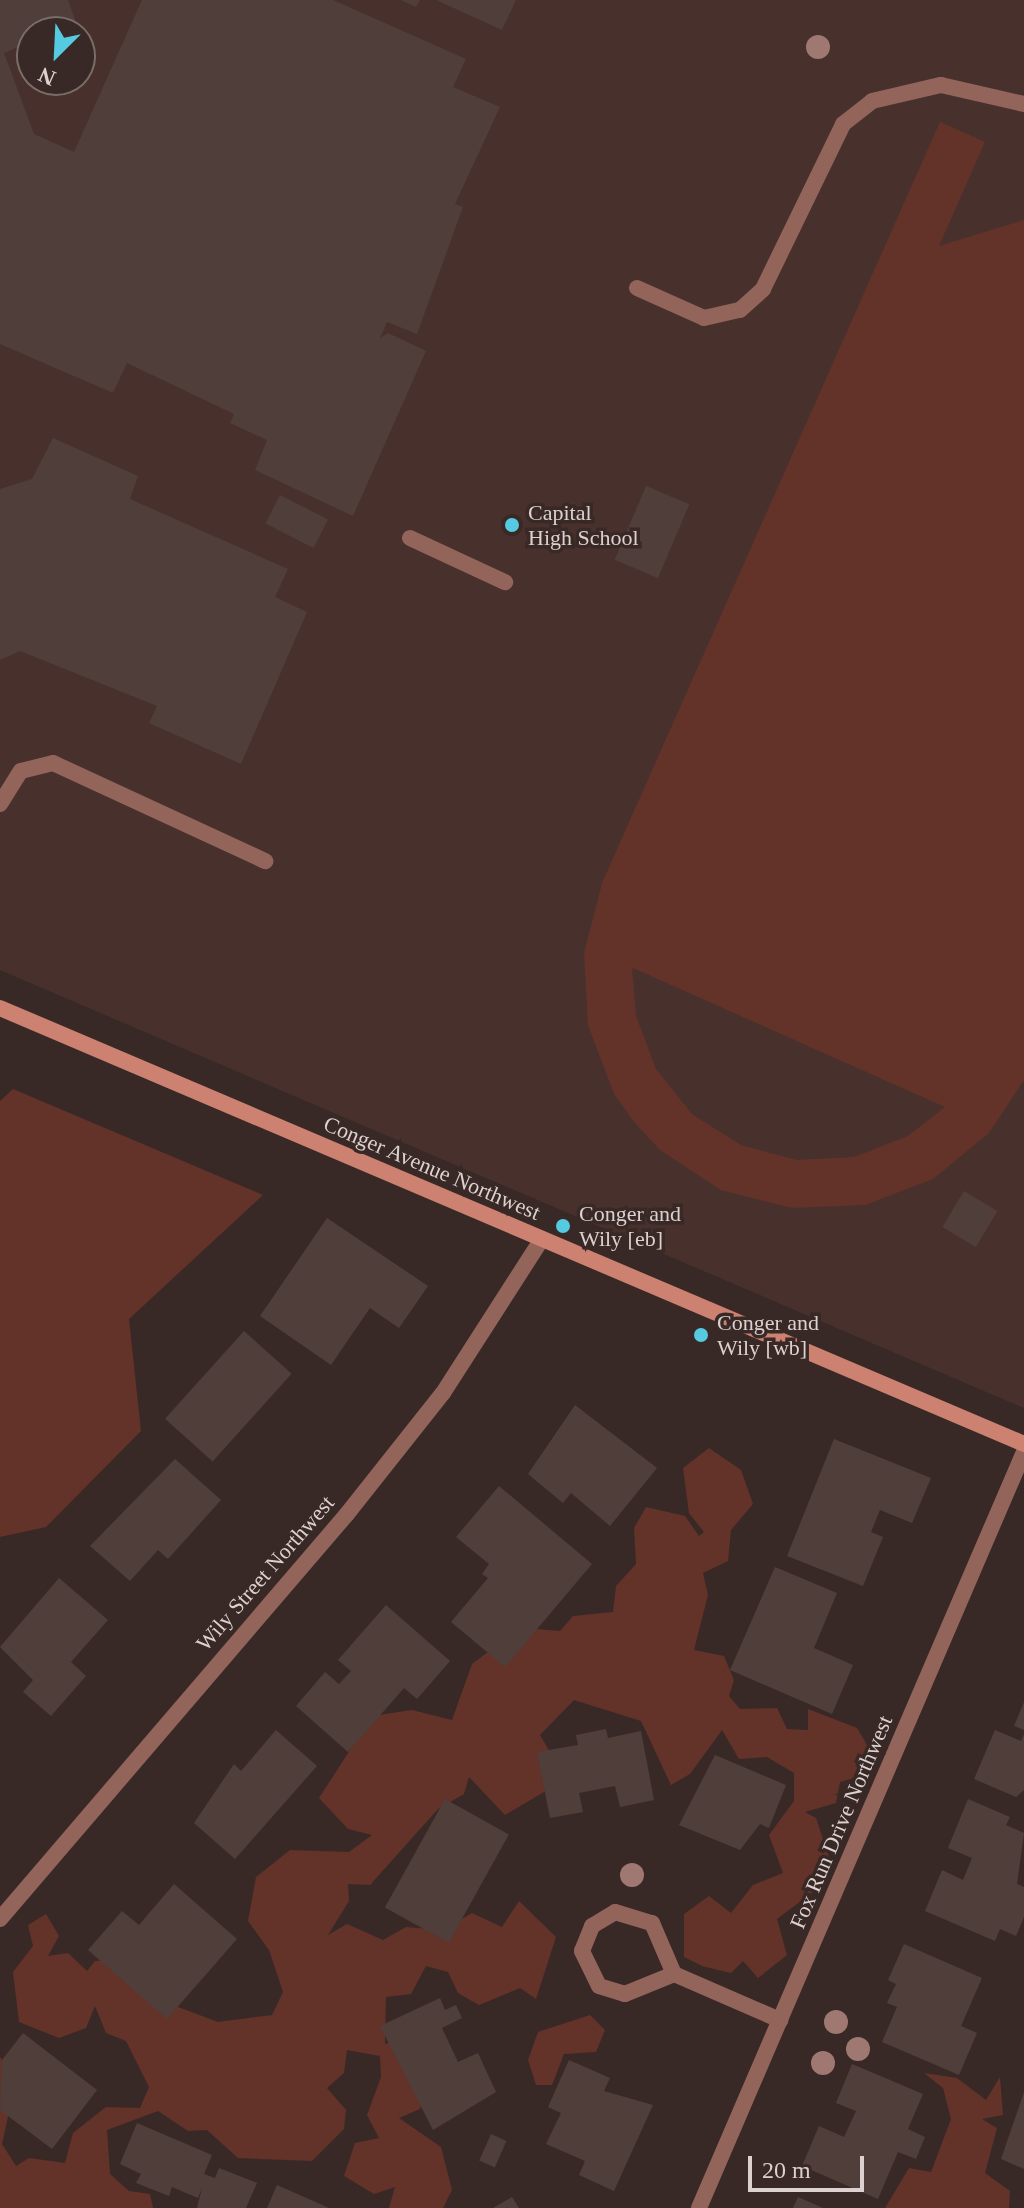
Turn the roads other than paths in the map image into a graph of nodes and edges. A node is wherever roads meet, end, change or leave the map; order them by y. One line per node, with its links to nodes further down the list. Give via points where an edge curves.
1 (1024, 104): 2 (street, via 941,85 872,101 836,134 763,289 740,310 704,318)
2 (637, 288)
3 (410, 538): 4 (street)
4 (505, 582)
5 (0, 804): 6 (street, via 21,771 53,763)
6 (265, 861)
7 (0, 1008): 8 (street, Conger Avenue Northwest)
8 (542, 1239): 9 (street, Conger Avenue Northwest); 11 (street, Wily Street Northwest, via 443,1393)
9 (1024, 1444)
10 (1024, 1452): 13 (street, Fox Run Drive Northwest)
11 (0, 1919)
12 (674, 1974): 12 (street, via 660,1933 641,1915 615,1912 585,1937 589,1976 611,1992 639,1991); 13 (street)
13 (780, 2020): 14 (street, Fox Run Drive Northwest)
14 (699, 2208)

